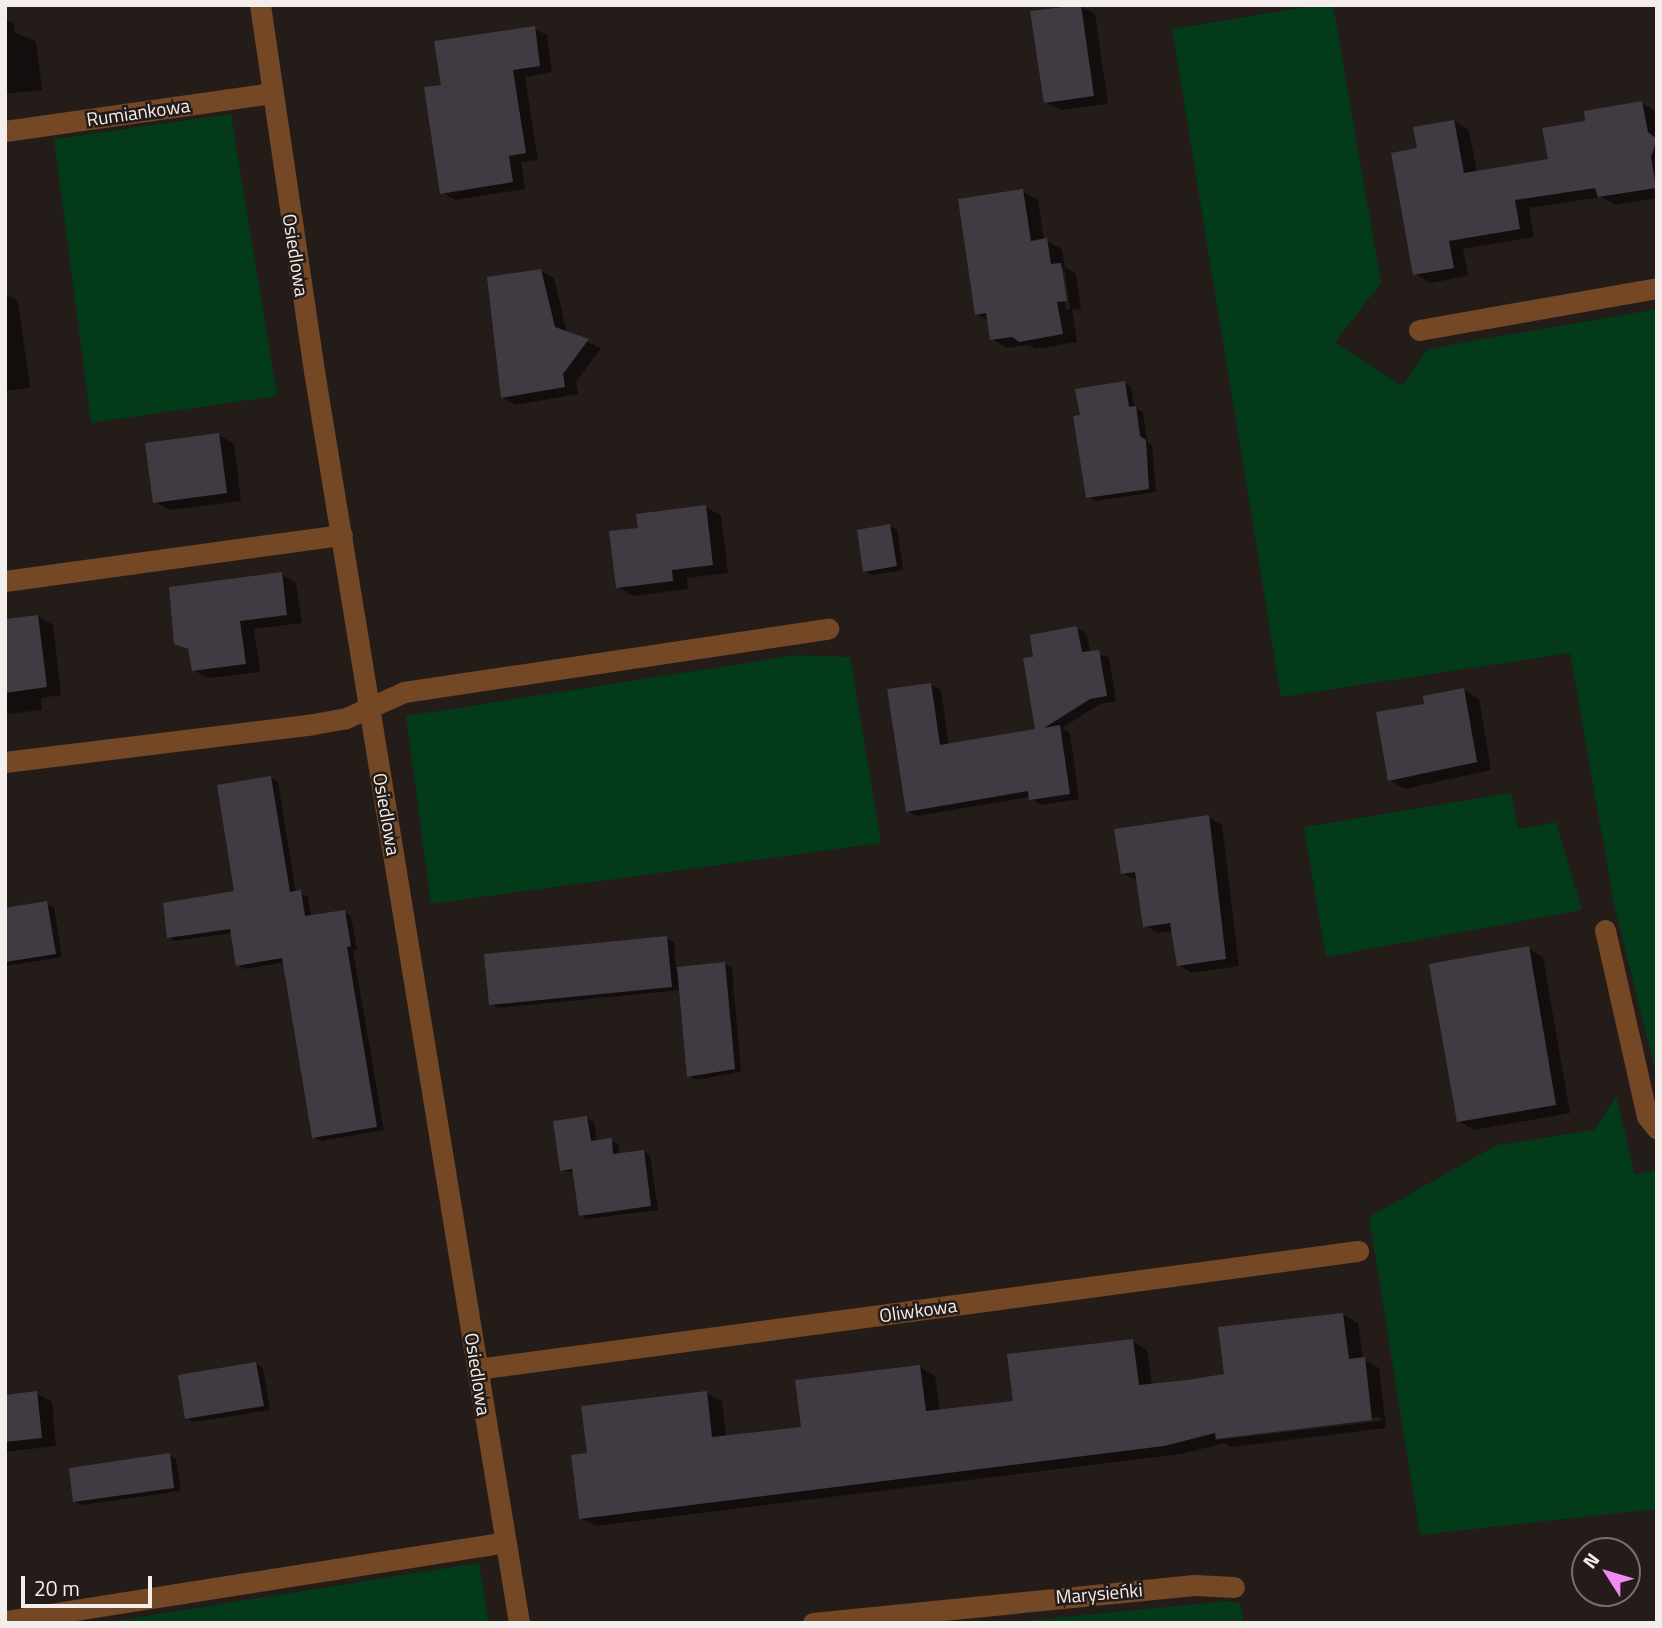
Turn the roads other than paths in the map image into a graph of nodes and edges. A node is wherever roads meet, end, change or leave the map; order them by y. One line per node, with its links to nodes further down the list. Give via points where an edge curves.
1 (260, 5): 2 (street, Osiedlowa)
2 (272, 93): 3 (street, Rumiankowa); 6 (street, Osiedlowa)
3 (5, 131)
4 (1657, 288): 5 (street)
5 (1419, 330)
6 (342, 535): 7 (street); 9 (street, Osiedlowa)
7 (5, 581)
8 (828, 629): 9 (street, via 404,692)
9 (369, 709): 10 (street, via 313,724); 14 (street, Osiedlowa)
10 (5, 762)
11 (1605, 929): 12 (street, via 1647,1116)
12 (1657, 1129)
13 (1358, 1251): 14 (street, Oliwkowa)
14 (477, 1369): 15 (street, Osiedlowa)
15 (506, 1542): 18 (street); 19 (street, Osiedlowa)
16 (1234, 1587): 17 (street, Marysieńki, via 1194,1585)
17 (965, 1614): 20 (street, Marysieńki)
18 (5, 1621)
19 (519, 1623)
20 (813, 1623)

